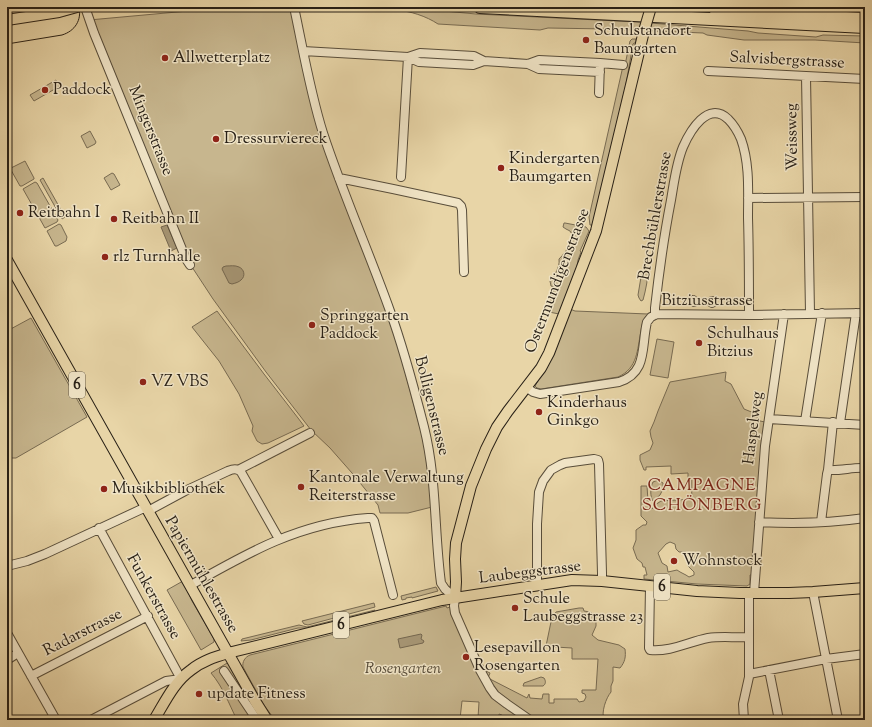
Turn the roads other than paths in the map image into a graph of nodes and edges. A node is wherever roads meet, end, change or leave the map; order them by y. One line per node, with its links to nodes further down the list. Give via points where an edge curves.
1 (49, 7): 8 (main road)
2 (77, 7): 10 (main road)
3 (85, 7): 28 (street, Mingerstrasse)
4 (294, 7): 12 (street, Bolligenstrasse)
5 (480, 7): 11 (highway)
6 (638, 7): 9 (highway)
7 (651, 7): 37 (main road, Ostermundigenstrasse, bridge, via 595,236 549,353)
8 (7, 13)
9 (865, 18)
10 (7, 20)
11 (865, 27)
12 (303, 51): 13 (street); 23 (street, Bolligenstrasse, via 316,108)
13 (408, 57): 15 (street, via 417,62 434,63 473,65 484,61); 22 (street)
14 (600, 63): 15 (street, via 539,60); 16 (street); 18 (street)
15 (528, 64): 18 (street, via 539,69)
16 (623, 64)
17 (708, 71): 19 (street, Salvisbergstrasse)
18 (600, 72): 21 (street)
19 (806, 76): 20 (street, Salvisbergstrasse); 26 (street, Weissweg)
20 (865, 79)
21 (599, 93)
22 (401, 177)
23 (339, 178): 29 (street, via 461,206); 61 (street, Bolligenstrasse, via 391,312 408,368 424,428 432,475 441,583)
24 (865, 197): 26 (street)
25 (748, 198): 26 (street); 35 (street, Brechbühlerstrasse, via 746,160 738,132 725,116 710,114 700,120 692,130 677,168 662,251); 36 (street, Brechbühlerstrasse)
26 (808, 198): 34 (street, Weissweg)
27 (7, 260): 46 (main road, Papiermühlestrasse / 6)
28 (190, 265)
29 (464, 272)
30 (822, 313): 31 (street, Bitziusstrasse); 34 (street, Bitziusstrasse); 39 (street)
31 (856, 313): 32 (street, Bitziusstrasse); 40 (street)
32 (865, 313)
33 (784, 314): 34 (street, Bitziusstrasse); 36 (street, Bitziusstrasse); 38 (street, Haspelweg)
34 (810, 314)
35 (655, 315): 36 (street, Bitziusstrasse); 37 (street, Bitziusstrasse, via 647,323 638,368 627,379 541,394)
36 (749, 315)
37 (526, 387): 61 (main road, Ostermundigenstrasse, via 497,427 471,486 456,543)
38 (769, 419): 39 (street); 48 (street, Haspelweg)
39 (805, 421): 40 (street)
40 (836, 422): 41 (street); 45 (street)
41 (865, 425)
42 (310, 433): 44 (street)
43 (865, 468): 45 (street)
44 (238, 470): 46 (street, via 231,470); 51 (street)
45 (828, 470): 49 (street)
46 (147, 509): 50 (street); 54 (main road, Papiermühlestrasse / 6)
47 (865, 518): 49 (street)
48 (759, 522): 49 (street); 59 (street, Haspelweg)
49 (821, 522)
50 (99, 528): 52 (street, via 36,558); 62 (street, Funkerstrasse)
51 (279, 539): 54 (street); 60 (street, via 324,525 372,518)
52 (7, 566)
53 (602, 581): 55 (main road, Laubeggstrasse / 6, via 572,580); 55 (street, via 599,464 593,459 560,465 551,470 543,481 539,492 537,524); 56 (main road, Laubeggstrasse / 6)
54 (191, 585): 66 (main road, Papiermühlestrasse / 6)
55 (537, 585): 61 (main road, Laubeggstrasse / 6)
56 (650, 586): 59 (main road, Laubeggstrasse / 6); 64 (street, via 650,650 667,650 702,639)
57 (865, 588): 58 (main road, Laubeggstrasse / 6)
58 (813, 592): 59 (main road, Laubeggstrasse / 6); 68 (street)
59 (751, 593): 64 (street, Haspelweg)
60 (393, 595)
61 (455, 598): 66 (main road, Laubeggstrasse / 6); 80 (street, via 455,613 492,691)
62 (148, 616): 73 (street, Radarstrasse); 74 (street, Funkerstrasse)
63 (7, 633): 65 (street)
64 (749, 637): 72 (street, Haspelweg)
65 (18, 653): 69 (street); 73 (street)
66 (228, 653): 74 (main road, Laubeggstrasse, via 198,665); 79 (main road, Papiermühlestrasse)
67 (865, 654): 68 (street)
68 (826, 659): 70 (street); 83 (street)
69 (7, 660)
70 (769, 670): 72 (street); 82 (street)
71 (224, 671): 78 (street)
72 (749, 674): 81 (street, Haspelweg, via 742,706)
73 (31, 676): 75 (street)
74 (182, 678): 76 (street, via 166,681); 77 (main road, Laubeggstrasse)
75 (56, 720)
76 (91, 720)
77 (154, 720)
78 (257, 720)
79 (267, 720)
80 (530, 720)
81 (744, 720)
82 (779, 720)
83 (838, 720)

